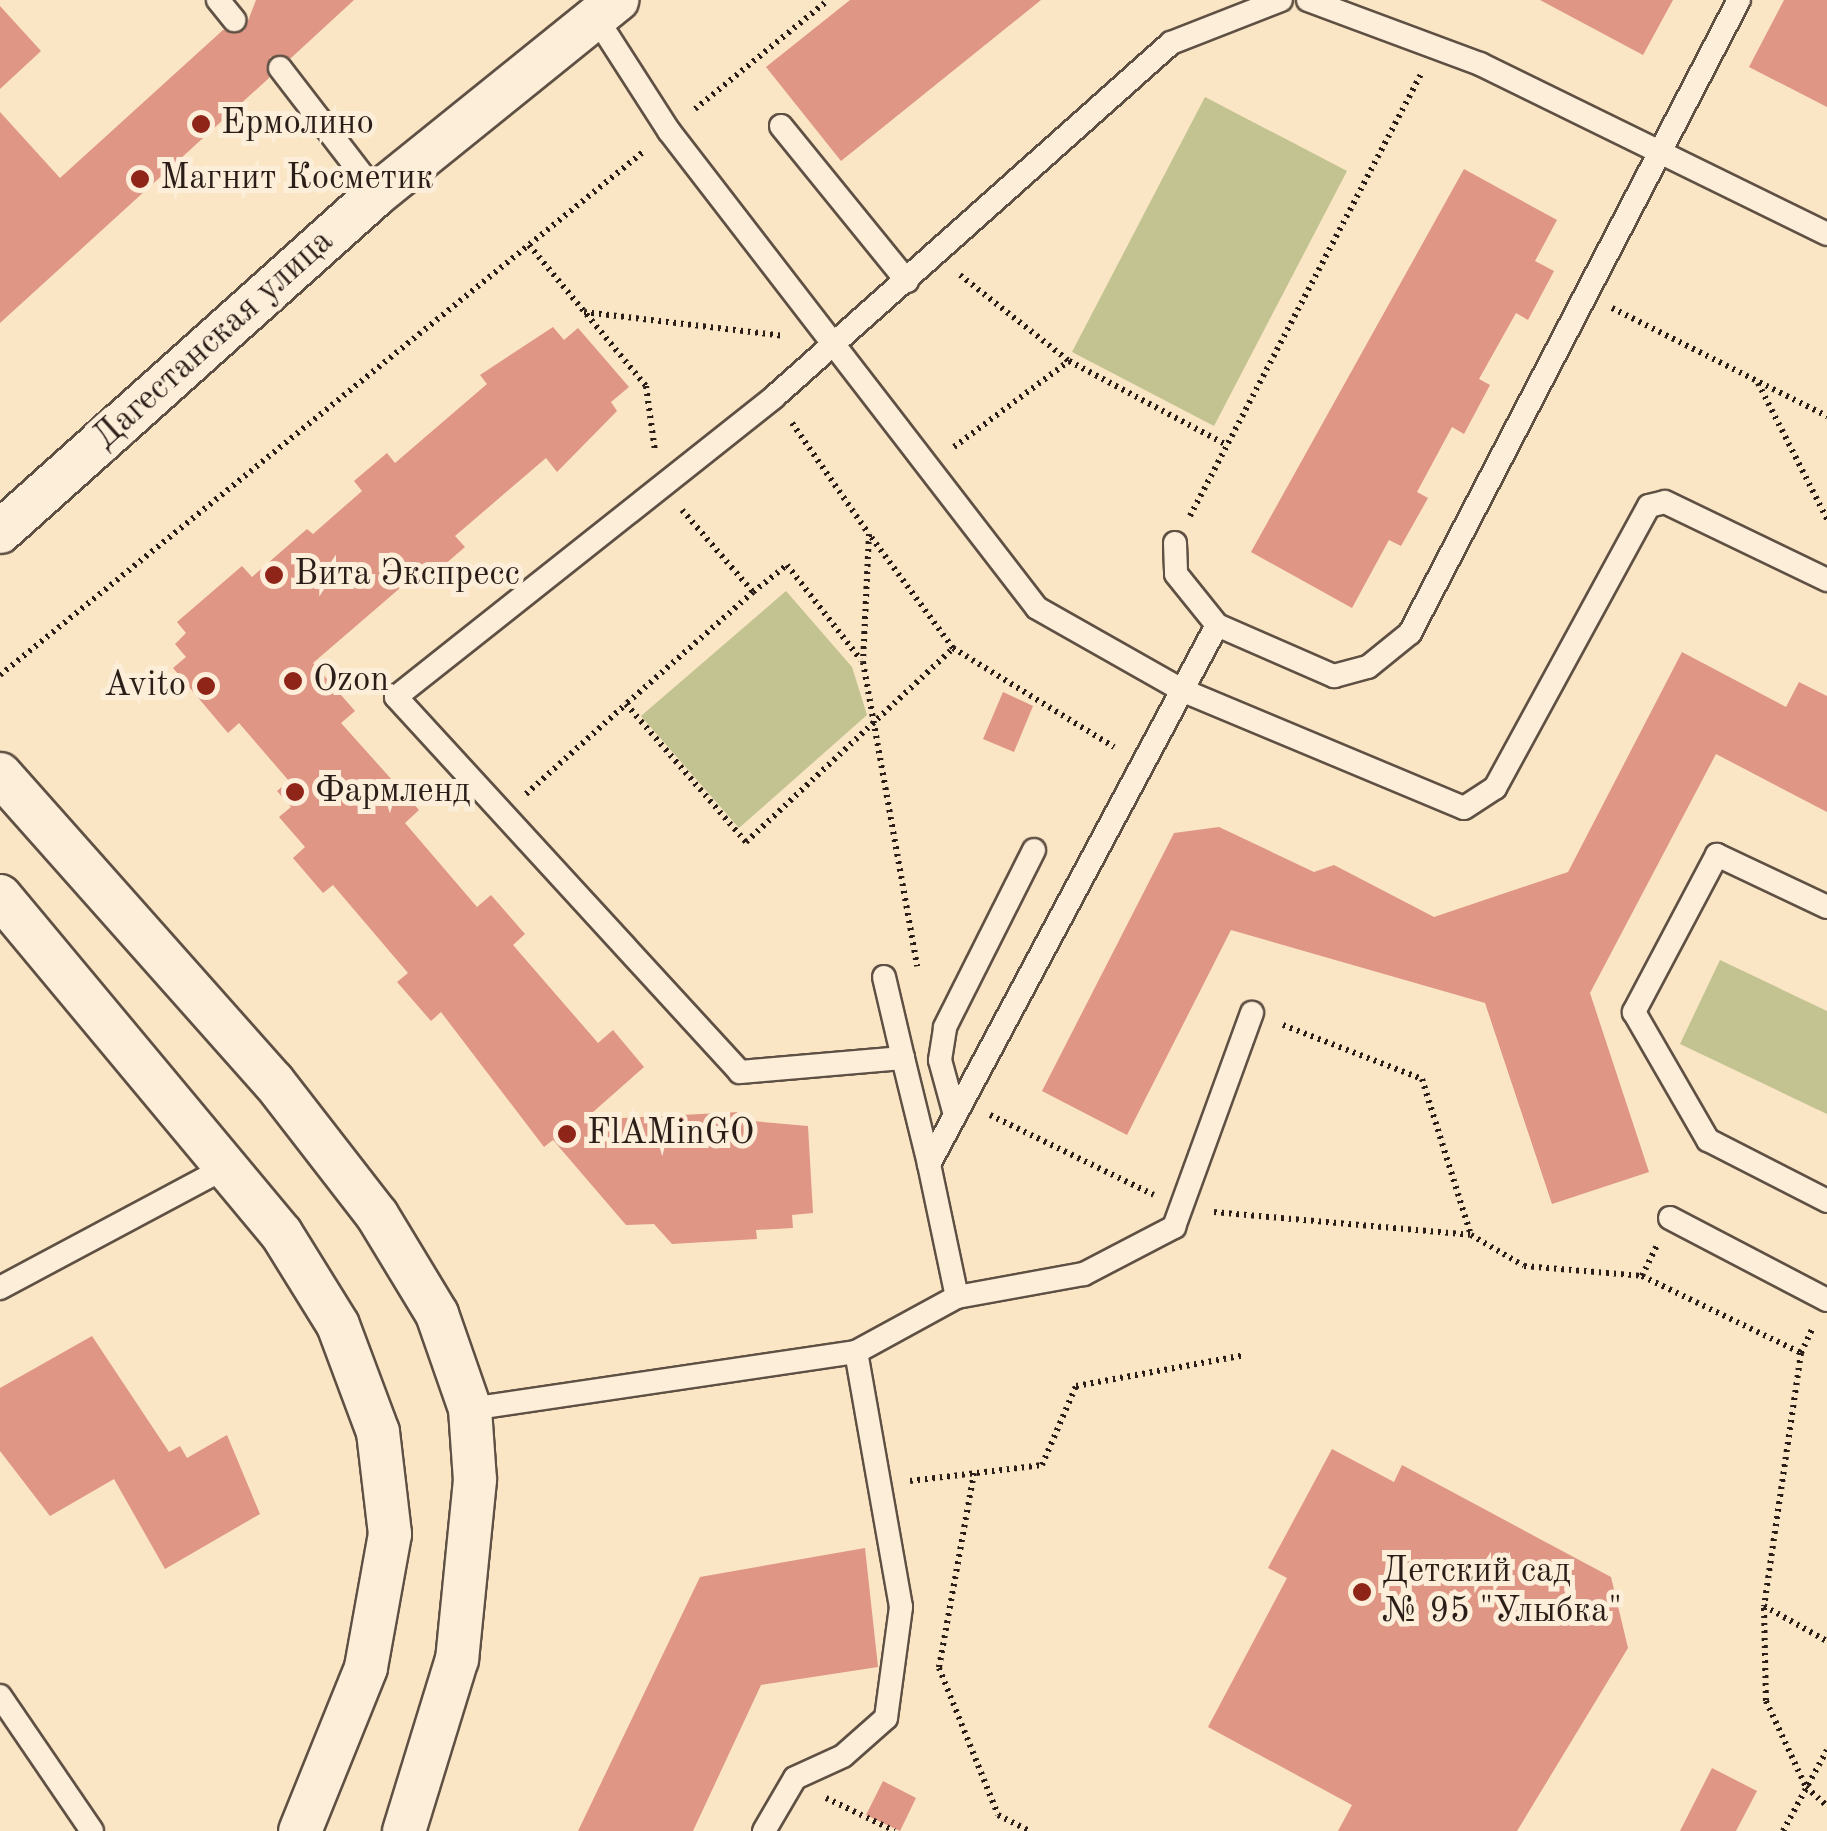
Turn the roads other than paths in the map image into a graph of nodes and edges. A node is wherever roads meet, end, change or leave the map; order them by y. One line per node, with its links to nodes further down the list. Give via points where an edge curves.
1 (218, 0): 6 (lane)
2 (1281, 0): 12 (lane, via 1171,43)
3 (1308, 0): 9 (lane, via 1436,48)
4 (1739, 0): 9 (lane)
5 (607, 9): 10 (street, Дагестанская улица); 13 (lane, via 669,131)
6 (234, 20)
7 (280, 68): 10 (lane)
8 (782, 126): 12 (lane)
9 (1662, 152): 11 (lane); 17 (lane, via 1410,633 1368,667 1334,676)
10 (377, 194): 14 (street, Дагестанская улица)
11 (1827, 234)
12 (907, 282): 13 (lane)
13 (836, 342): 18 (lane, via 1037,608); 25 (lane, via 396,697 740,1072)
14 (0, 532)
15 (1176, 543): 17 (lane, via 1176,574)
16 (1827, 580): 18 (lane, via 1665,502 1649,506 1496,788 1464,808)
17 (1217, 625): 18 (lane)
18 (1184, 691): 26 (lane)
19 (0, 774): 35 (street, via 273,1081 377,1216 436,1314)
20 (1034, 850): 26 (lane, via 945,1027 940,1060)
21 (0, 896): 28 (street)
22 (1827, 906): 29 (lane, via 1718,855 1634,1012 1708,1140)
23 (884, 977): 25 (lane)
24 (1252, 1013): 32 (lane, via 1174,1226 1084,1274)
25 (903, 1058): 27 (lane)
26 (955, 1115): 27 (lane)
27 (928, 1164): 32 (lane)
28 (227, 1167): 31 (lane); 38 (street, via 338,1325 378,1432 390,1534 366,1668)
29 (1827, 1201)
30 (1670, 1218): 33 (lane)
31 (0, 1288)
32 (957, 1297): 34 (lane)
33 (1827, 1300)
34 (856, 1352): 35 (lane); 40 (lane, via 901,1607 886,1718 843,1756 795,1778)
35 (470, 1409): 39 (street, via 475,1480 457,1658)
36 (0, 1696): 37 (lane)
37 (92, 1831)
38 (300, 1831)
39 (404, 1831)
40 (764, 1831)

